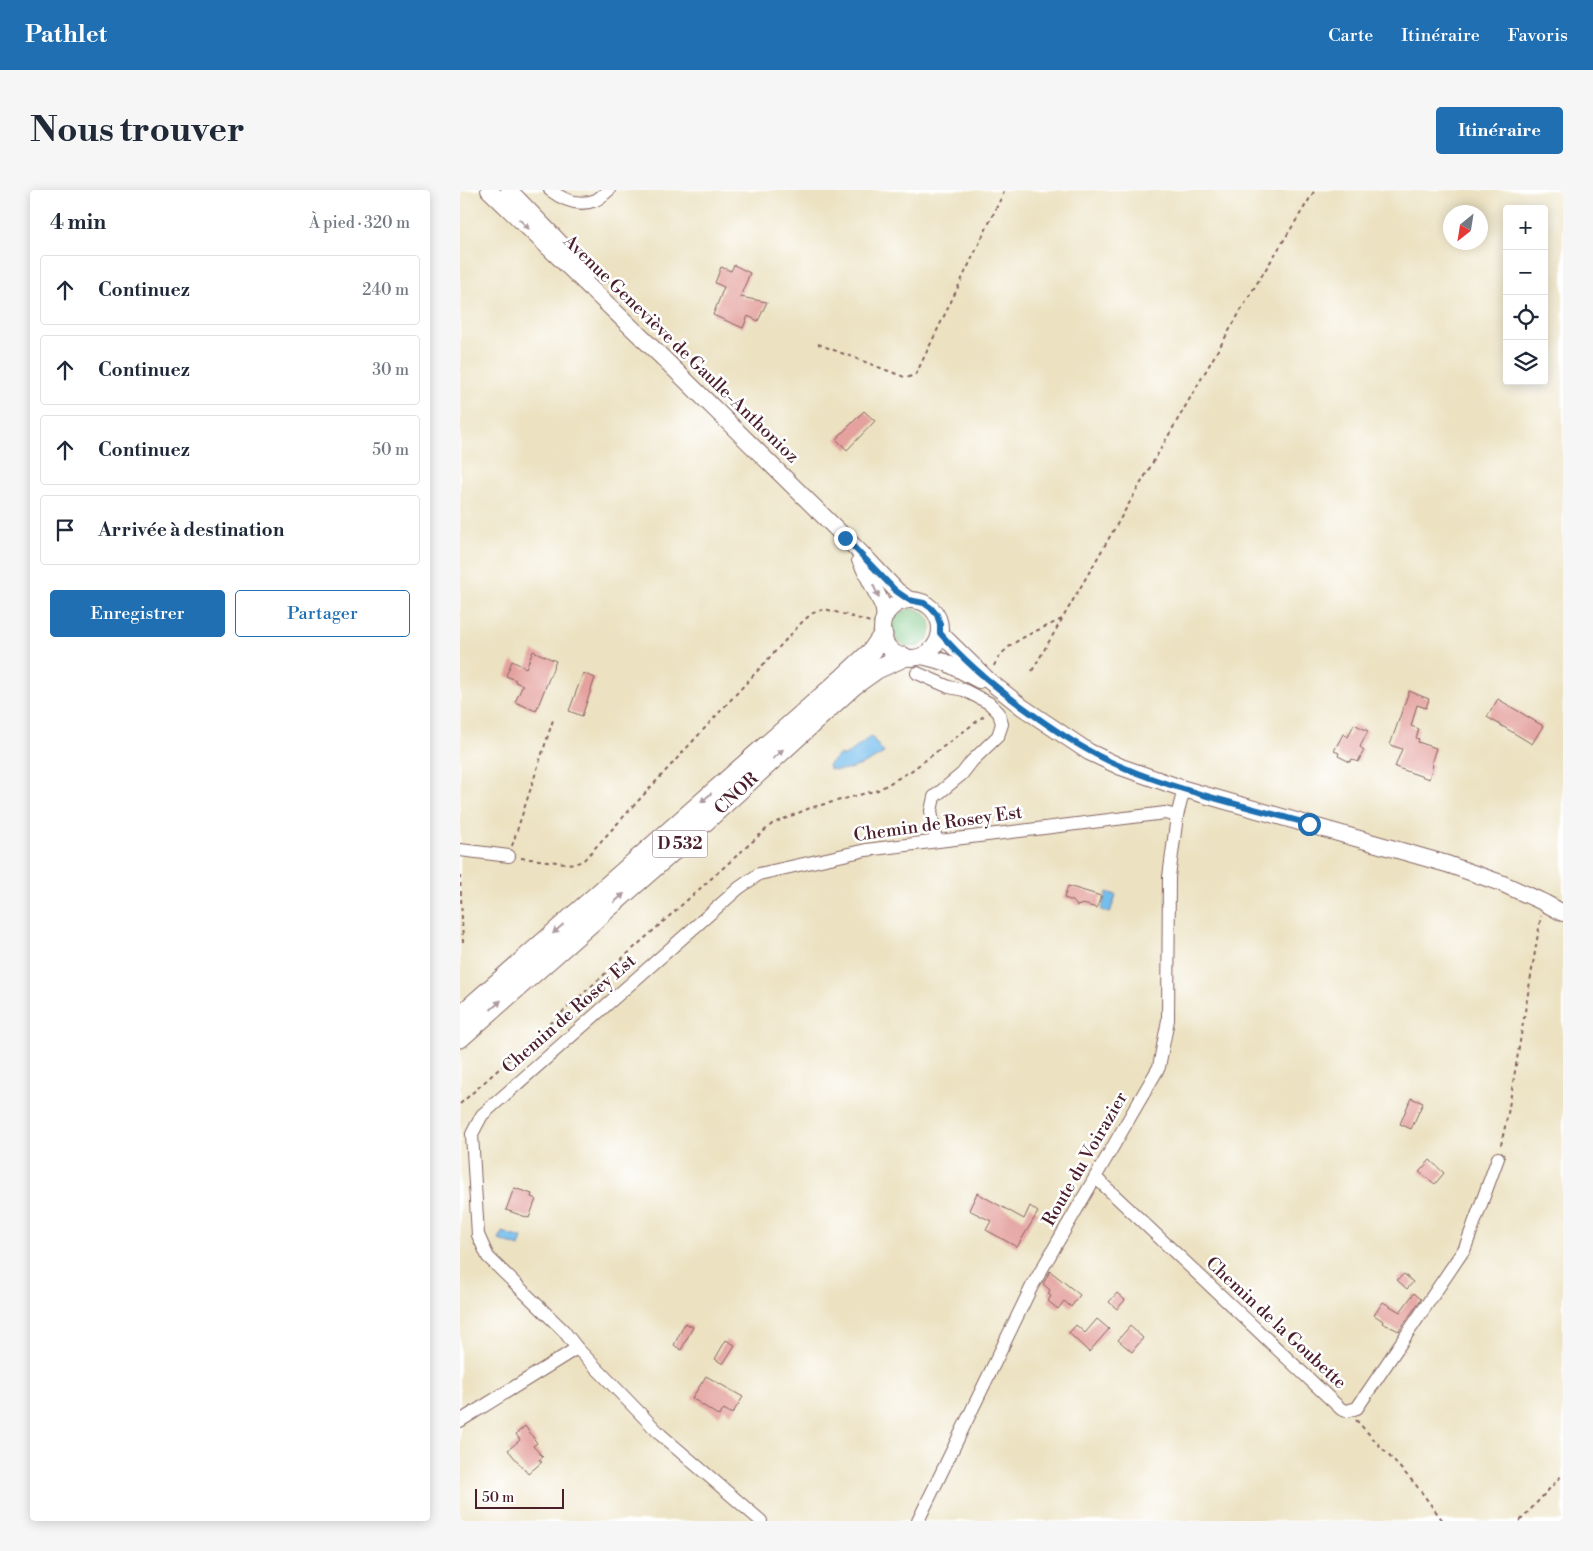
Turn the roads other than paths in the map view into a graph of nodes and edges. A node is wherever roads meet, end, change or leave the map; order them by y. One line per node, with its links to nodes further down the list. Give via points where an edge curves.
1 (489, 190): 5 (main road, Avenue Geneviève de Gaulle-Anthonioz, one-way to 5)
2 (509, 190): 5 (main road, via 623,309)
3 (550, 190): 4 (street, via 566,201 582,203 596,200)
4 (609, 190)
5 (663, 358): 6 (main road, Avenue Geneviève de Gaulle-Anthonioz)
6 (845, 538): 7 (main road, Avenue Geneviève de Gaulle-Anthonioz, via 896,591); 8 (main road, Avenue Geneviève de Gaulle-Anthonioz, one-way to 8, via 864,566 882,606)
7 (909, 600): 8 (main road, via 891,608); 9 (main road, via 931,608 937,615)
8 (884, 626): 10 (main road, via 887,645 895,652); 19 (highway, CNOR / D 532, one-way to 19, via 872,651 844,677)
9 (940, 633): 10 (main road, via 930,651); 12 (main road)
10 (913, 656): 12 (main road, via 945,662); 20 (highway, CNOR / D 532, one-way to 10, via 674,850 853,686 877,670)
11 (917, 673): 15 (street, via 989,703 999,712 1002,724 998,736 934,798 931,811)
12 (994, 685): 13 (main road, via 1089,752)
13 (1184, 789): 14 (street, Route du Voirazier); 18 (main road, via 1447,864 1501,883)
14 (1177, 816): 15 (street, Chemin de Rosey Est, via 1165,813); 22 (street, Route du Voirazier, via 1169,877 1168,1020 1158,1067)
15 (936, 841): 23 (street, Chemin de Rosey Est, via 866,850 752,878 482,1115 472,1134 480,1242 488,1256)
16 (460, 850): 17 (street)
17 (509, 856)
18 (1563, 913)
19 (460, 1016)
20 (460, 1038)
21 (1498, 1158): 22 (street, Chemin de la Goubette, via 1466,1248 1357,1408 1347,1411 1341,1409)
22 (1095, 1177): 26 (street, Route du Voirazier, via 1031,1288)
23 (577, 1348): 24 (street); 25 (street, Chemin de Rosey Est, via 661,1435)
24 (460, 1421)
25 (761, 1521)
26 (918, 1521)

